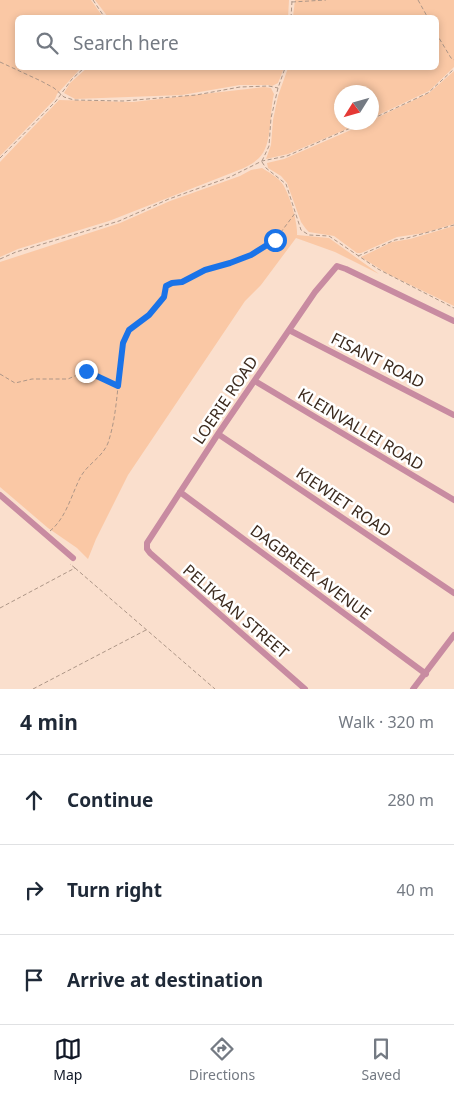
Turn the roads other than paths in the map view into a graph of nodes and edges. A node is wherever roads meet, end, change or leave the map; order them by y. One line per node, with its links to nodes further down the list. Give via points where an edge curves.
1 (454, 321): 2 (street, LOERIE ROAD, via 337,266)
2 (290, 330): 3 (street, LOERIE ROAD); 4 (street, FISANT ROAD)
3 (255, 382): 5 (street, LOERIE ROAD); 8 (street, KLEINVALLEI ROAD)
4 (454, 415)
5 (218, 434): 6 (street, LOERIE ROAD); 11 (street, KIEWIET ROAD)
6 (180, 492): 9 (street, LOERIE ROAD, via 147,543); 13 (street, DAGBREEK AVENUE)
7 (0, 495): 10 (street, via 46,534)
8 (454, 500)
9 (150, 554): 14 (street, PELIKAAN STREET)
10 (70, 560)
11 (454, 593)
12 (453, 638): 13 (street)
13 (426, 674): 15 (street)
14 (305, 689)
15 (413, 689)

